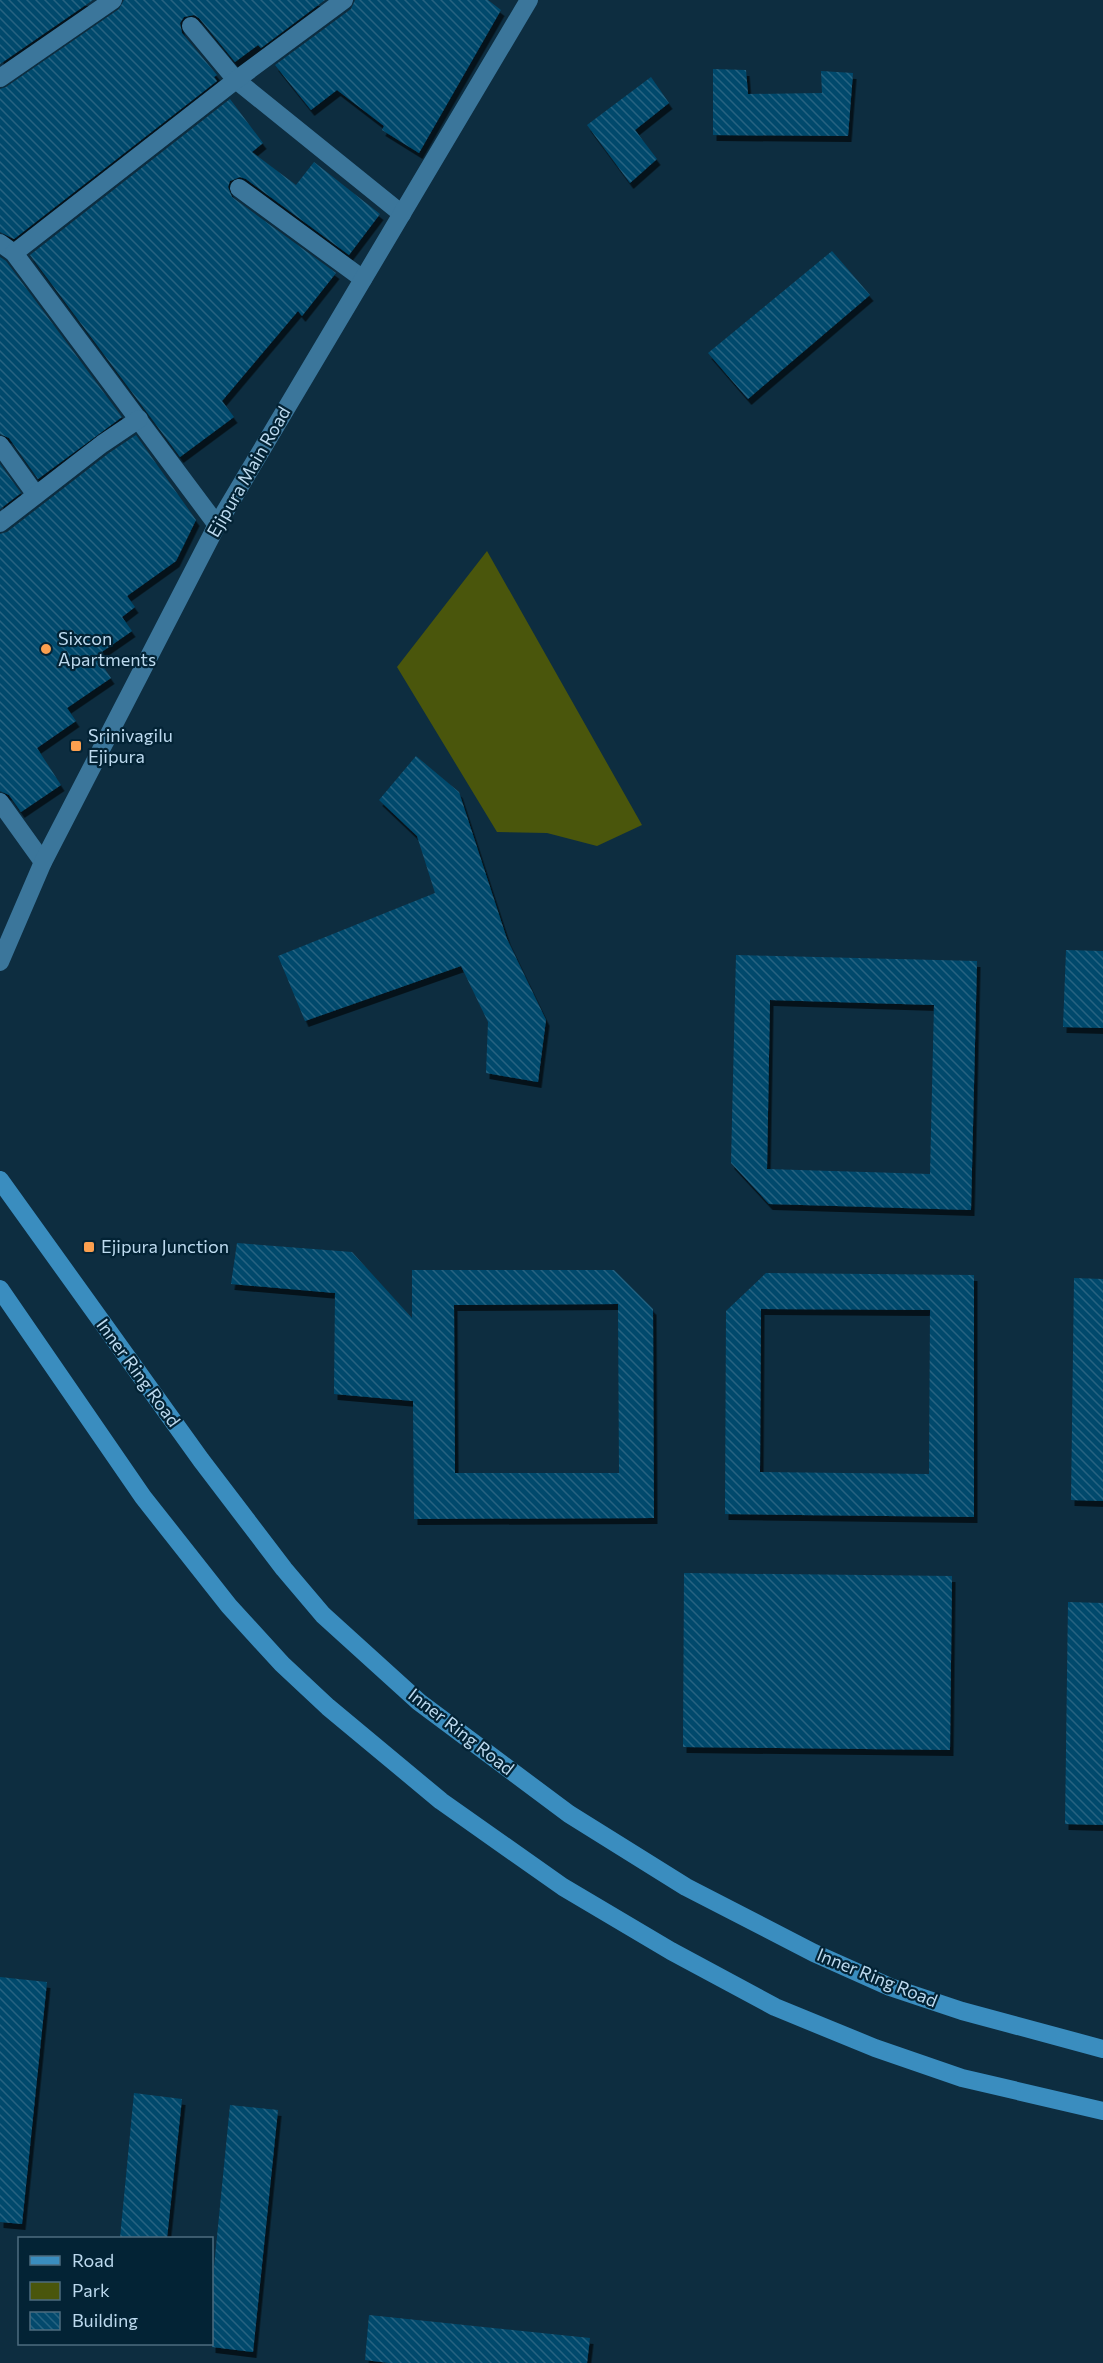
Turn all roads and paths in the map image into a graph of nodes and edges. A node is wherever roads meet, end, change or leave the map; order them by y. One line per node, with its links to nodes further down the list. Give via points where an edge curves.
1 (112, 0): 5 (street)
2 (344, 0): 6 (street)
3 (529, 0): 8 (street, Ejipura Main Road)
4 (191, 26): 6 (street)
5 (0, 78)
6 (236, 80): 8 (street); 9 (street)
7 (239, 188): 10 (street)
8 (402, 214): 10 (street, Ejipura Main Road)
9 (7, 248): 11 (street)
10 (363, 279): 15 (street, Ejipura Main Road)
11 (139, 419): 13 (street); 15 (street)
12 (0, 445): 13 (street)
13 (36, 495): 14 (street)
14 (0, 523)
15 (218, 525): 17 (street, Ejipura Main Road)
16 (0, 802): 17 (street)
17 (43, 862): 18 (street, Ejipura Main Road)
18 (0, 962)
19 (0, 1180): 21 (main road, Inner Ring Road, via 284,1569 323,1615 419,1701 569,1814 686,1887 814,1953 890,1987 962,2011)
20 (0, 1289): 22 (main road, via 143,1497 229,1606 328,1707 441,1801 563,1887 775,2007 962,2079)
21 (1103, 2049)
22 (1103, 2111)

